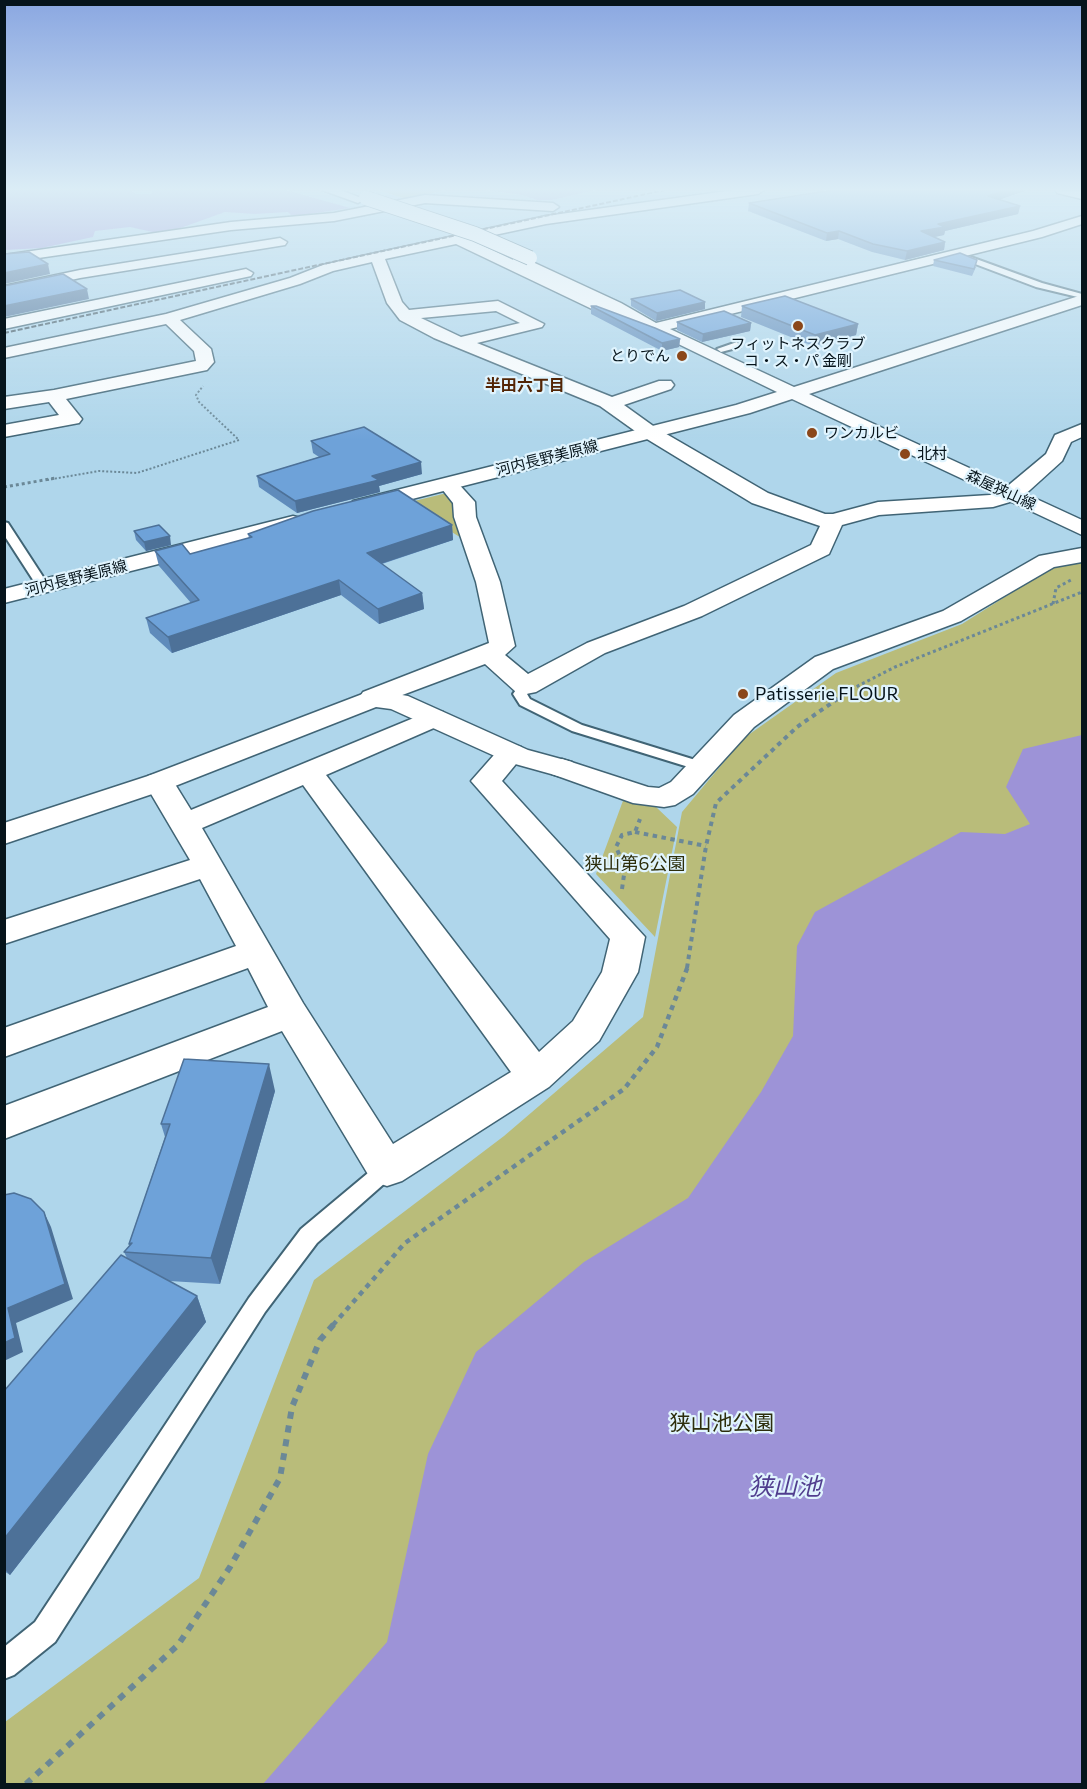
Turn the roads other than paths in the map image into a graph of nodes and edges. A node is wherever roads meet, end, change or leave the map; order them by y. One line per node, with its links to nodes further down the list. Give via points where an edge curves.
1 (66, 273): 12 (street)
2 (86, 273): 12 (street)
3 (242, 273): 15 (street)
4 (314, 273): 18 (street)
5 (383, 273): 17 (street, via 395,303)
6 (536, 273): 20 (street, via 598,306)
7 (552, 273): 20 (street, 森屋狭山線)
8 (557, 273): 16 (street, 森屋狭山線)
9 (576, 273): 16 (street, via 626,296)
10 (877, 273): 20 (street)
11 (1009, 273): 14 (lane)
12 (70, 276): 13 (street); 15 (street)
13 (4, 291)
14 (1083, 298): 24 (street, 河内長野美原線)
15 (114, 301): 19 (street)
16 (629, 305): 20 (street, 森屋狭山線)
17 (405, 315): 21 (street); 21 (street, via 498,306 536,324)
18 (169, 318): 22 (street); 25 (street, via 202,349 205,362 201,366)
19 (4, 324)
20 (662, 326): 24 (street, 森屋狭山線); 24 (street, 森屋狭山線, via 729,347)
21 (460, 342): 27 (street)
22 (4, 353)
23 (665, 385): 27 (street)
24 (800, 392): 30 (street, 河内長野美原線); 32 (street, 森屋狭山線)
25 (54, 396): 26 (street); 29 (street, via 72,419)
26 (4, 403)
27 (610, 404): 30 (street)
28 (1083, 430): 32 (street, via 1062,440 1054,457)
29 (4, 431)
30 (649, 432): 31 (street, 河内長野美原線); 36 (street, via 760,498)
31 (448, 484): 33 (street, 河内長野美原線); 42 (street, via 464,502 465,517 488,582 502,646)
32 (1016, 491): 34 (street, 森屋狭山線); 36 (street, via 993,501 878,509); 38 (street, 森屋狭山線)
33 (339, 511)
34 (1083, 517)
35 (308, 519): 40 (street, 河内長野美原線)
36 (833, 521): 43 (street, via 821,549 693,611 596,648)
37 (4, 525): 40 (lane)
38 (1083, 528)
39 (1080, 566): 47 (street, via 1047,561 952,616 824,663 744,721)
40 (43, 586): 41 (street, 河内長野美原線)
41 (4, 596)
42 (489, 654): 43 (street); 44 (street)
43 (526, 686): 47 (lane, via 520,694 525,702 577,728)
44 (373, 698): 45 (street, via 398,702); 49 (street)
45 (433, 718): 46 (street); 48 (street)
46 (511, 753): 47 (street, via 664,798 682,788); 57 (street, via 486,781 628,937 620,972 586,1031)
47 (700, 766)
48 (309, 771): 50 (street); 57 (street)
49 (159, 782): 50 (street); 51 (street)
50 (185, 824): 52 (street)
51 (4, 834)
52 (209, 865): 53 (street); 54 (street)
53 (4, 932)
54 (257, 952): 55 (street); 56 (street)
55 (290, 1013): 58 (street); 59 (street)
56 (4, 1043)
57 (535, 1076): 59 (street)
58 (4, 1123)
59 (387, 1168): 60 (lane, via 302,1245 257,1305 45,1632)
60 (4, 1665)

